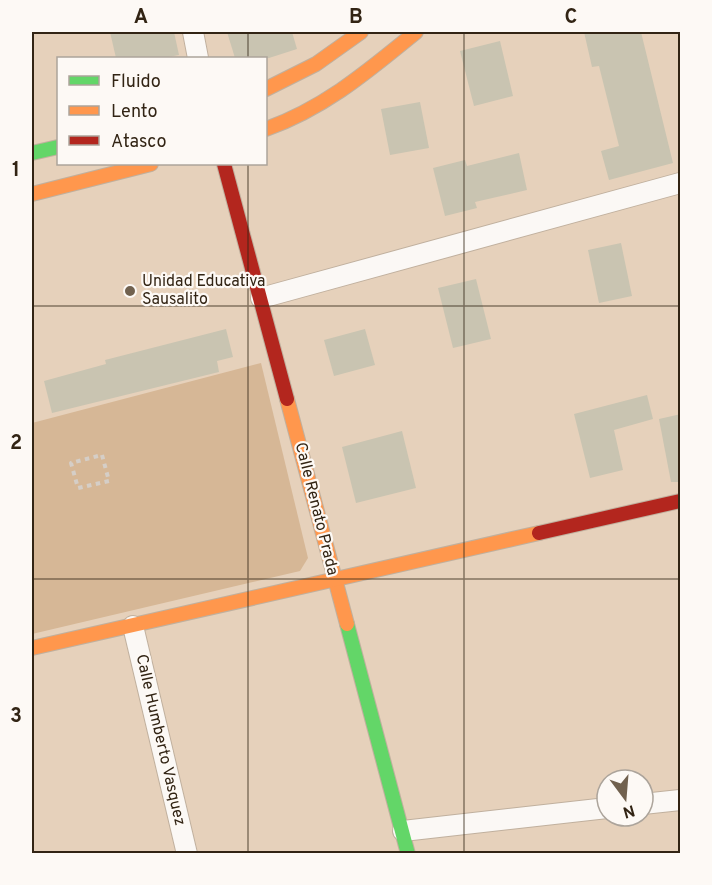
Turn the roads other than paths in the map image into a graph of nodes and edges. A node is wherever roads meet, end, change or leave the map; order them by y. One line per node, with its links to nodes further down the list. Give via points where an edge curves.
1 (193, 32): 4 (street)
2 (361, 32): 5 (street, via 298,76)
3 (416, 32): 6 (street, via 343,92)
4 (198, 57)
5 (267, 88)
6 (267, 129)
7 (57, 147): 8 (street)
8 (32, 153)
9 (147, 165): 12 (street)
10 (224, 165): 13 (street, Calle Renato Prada)
11 (681, 183): 13 (street)
12 (32, 194)
13 (261, 298): 15 (street, Calle Renato Prada)
14 (681, 501): 15 (street)
15 (334, 580): 16 (street); 21 (street, Calle Renato Prada)
16 (134, 626): 17 (street); 22 (street, Calle Humberto Vasquez)
17 (32, 648)
18 (681, 800): 19 (street)
19 (655, 803)
20 (595, 809): 21 (street)
21 (403, 831): 23 (street, Calle Renato Prada)
22 (187, 854)
23 (408, 854)

